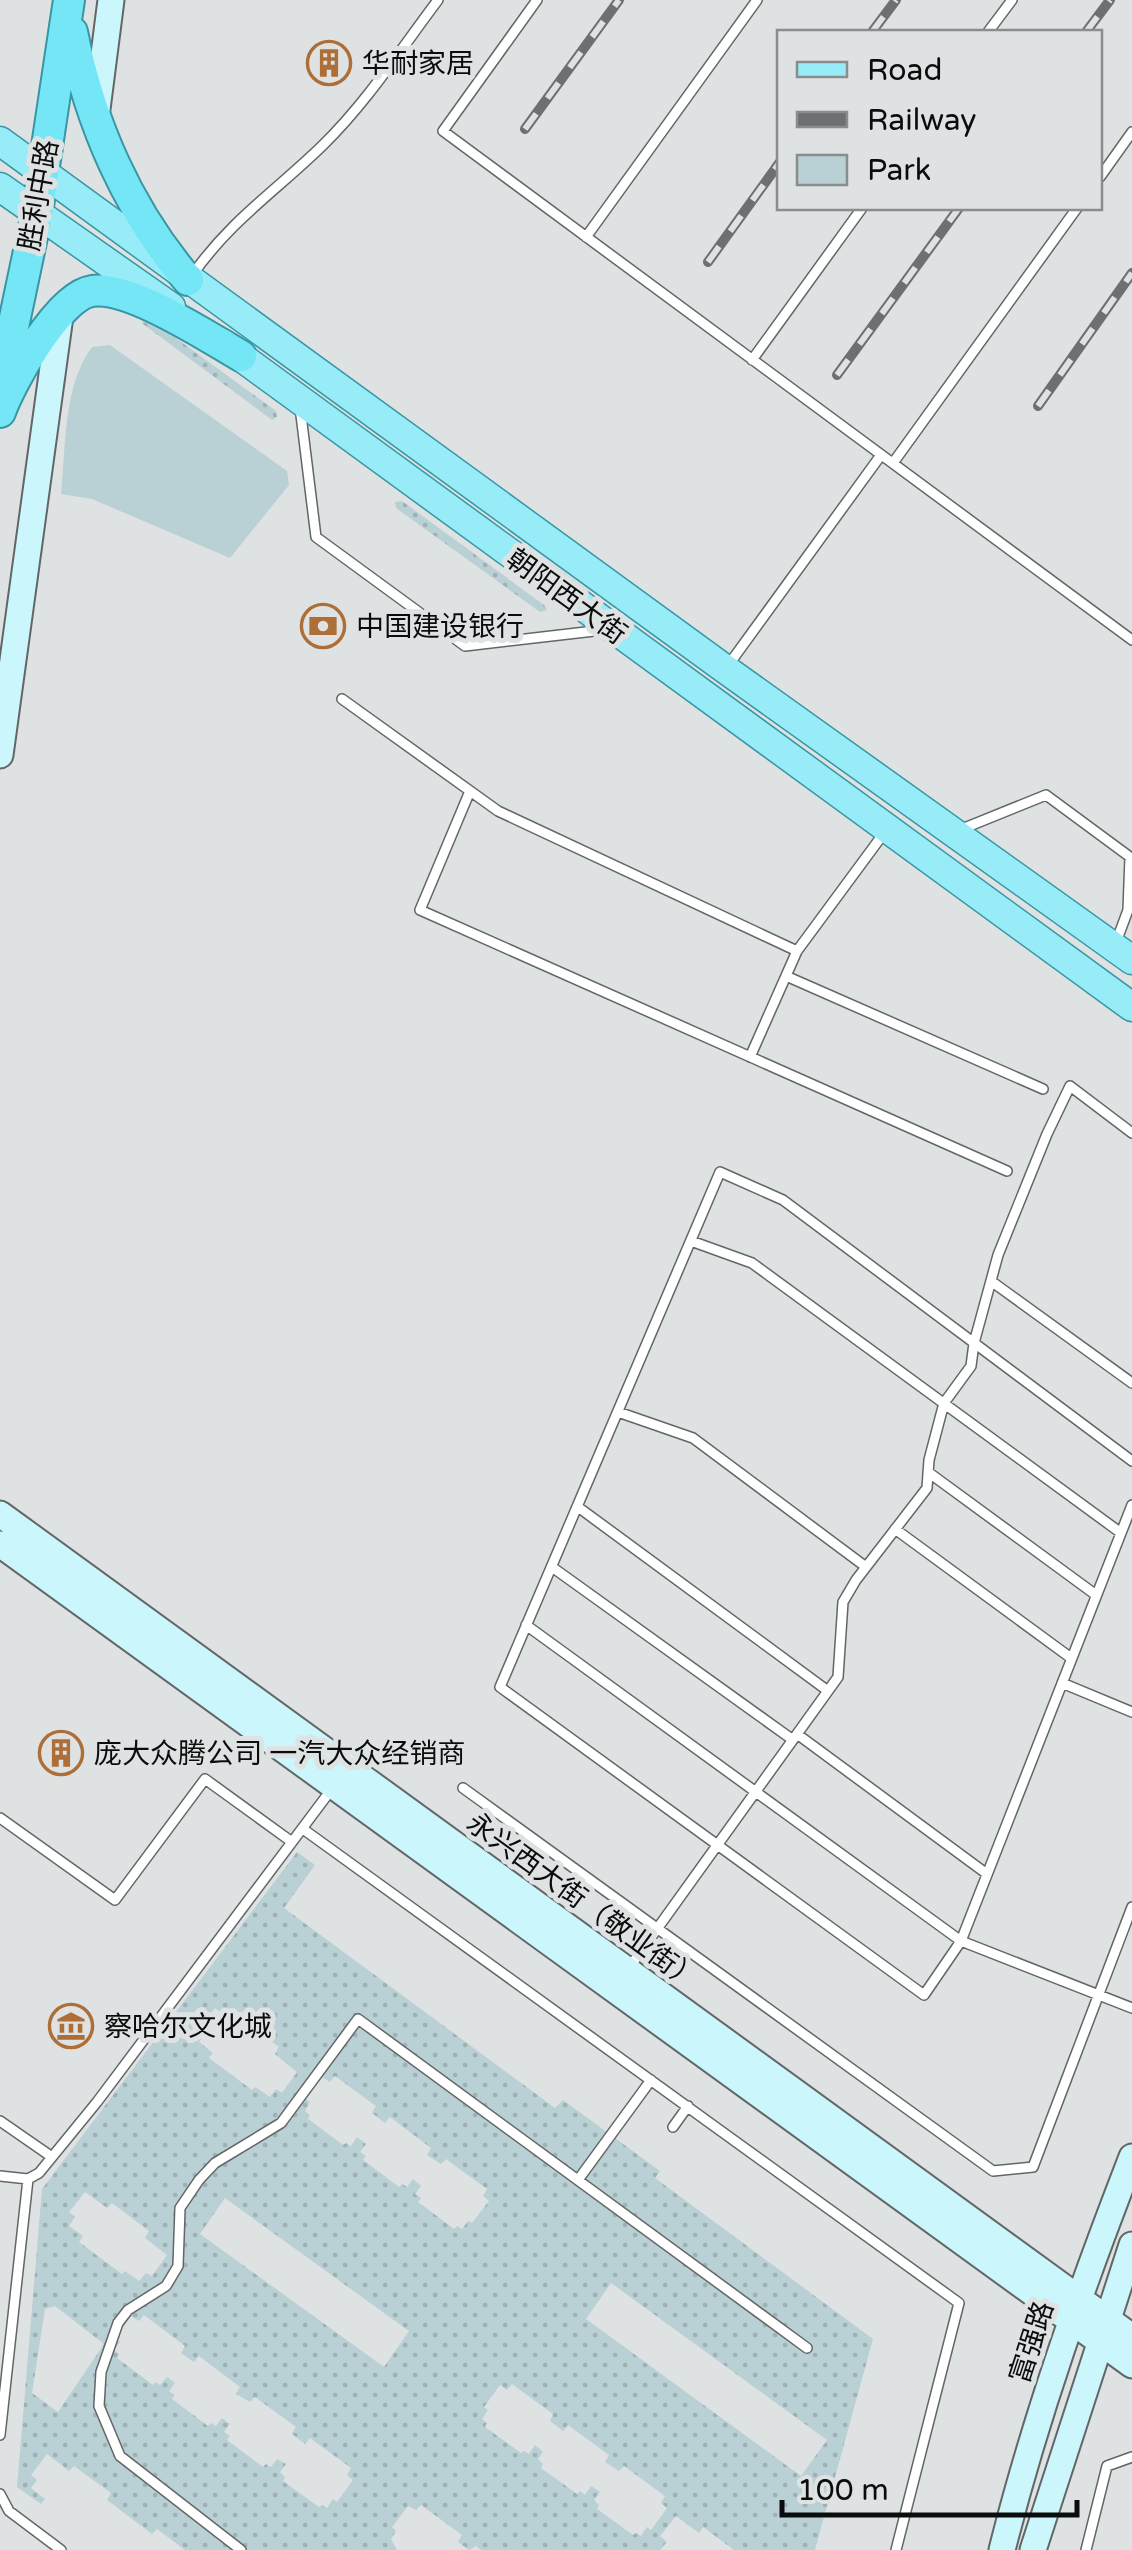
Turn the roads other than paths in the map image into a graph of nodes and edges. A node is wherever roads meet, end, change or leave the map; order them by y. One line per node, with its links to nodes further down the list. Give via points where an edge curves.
1 (111, 0): 8 (main road)
2 (438, 0): 18 (lane, via 354,111 248,209)
3 (538, 0): 17 (lane, via 444,131)
4 (757, 0): 17 (lane)
5 (1012, 0): 7 (lane)
6 (68, 4): 8 (highway, via 80,74); 11 (highway, 胜利中路)
7 (990, 30)
8 (96, 118): 18 (highway, via 155,242)
9 (1132, 132): 12 (lane)
10 (0, 141): 11 (main road, 朝阳西大街)
11 (41, 172): 16 (highway, 胜利中路); 18 (main road, 朝阳西大街)
12 (1102, 174)
13 (0, 187): 16 (main road, 朝阳西大街)
14 (861, 210): 21 (lane)
15 (1076, 210): 26 (lane)
16 (36, 213): 20 (main road, 朝阳西大街); 22 (highway, 胜利中路)
17 (586, 237): 21 (lane)
18 (188, 280): 29 (main road, 朝阳西大街)
19 (60, 316): 20 (highway, via 93,291 138,300); 24 (highway, via 30,351); 30 (main road)
20 (241, 356): 23 (main road, 朝阳西大街)
21 (752, 360): 25 (lane)
22 (0, 389)
23 (299, 400): 27 (main road, 朝阳西大街); 27 (lane, via 316,537 330,548 465,646)
24 (0, 412)
25 (882, 455): 26 (lane); 29 (lane)
26 (893, 463): 28 (lane)
27 (611, 629): 34 (main road, 朝阳西大街)
28 (1132, 640)
29 (725, 669): 35 (main road, 朝阳西大街)
30 (5, 677): 32 (main road)
31 (342, 698): 33 (lane)
32 (0, 756)
33 (470, 791): 36 (lane, via 498,811); 40 (lane, via 420,910)
34 (888, 827): 36 (lane); 39 (main road, 朝阳西大街)
35 (954, 832): 37 (main road, 朝阳西大街); 37 (lane, via 1046,795 1130,858)
36 (797, 950): 38 (lane)
37 (1123, 954)
38 (786, 976): 40 (lane); 41 (lane)
39 (1132, 1006)
40 (750, 1057): 43 (lane)
41 (1044, 1089)
42 (1132, 1133): 45 (lane, via 1070,1086)
43 (1008, 1171)
44 (691, 1241): 46 (lane, via 720,1172 783,1200); 48 (lane, via 752,1263); 49 (lane)
45 (991, 1281): 46 (lane); 47 (lane)
46 (974, 1343): 48 (lane, via 971,1366); 50 (lane)
47 (1132, 1383)
48 (944, 1403): 51 (lane); 56 (lane)
49 (618, 1412): 53 (lane); 59 (lane, via 692,1438)
50 (1132, 1461)
51 (928, 1472): 55 (lane, via 927,1488); 60 (lane)
52 (1132, 1504): 56 (lane)
53 (578, 1508): 58 (lane); 64 (lane)
54 (0, 1514): 78 (main road, 永兴西大街（敬业街）)
55 (895, 1529): 59 (lane); 62 (lane)
56 (1121, 1533): 60 (lane)
57 (0, 1544): 67 (main road, 永兴西大街（敬业街）)
58 (552, 1566): 61 (lane); 66 (lane)
59 (866, 1568): 64 (lane, via 843,1602 838,1677)
60 (1096, 1596): 62 (lane)
61 (526, 1625): 69 (lane); 73 (lane, via 500,1687)
62 (1072, 1658): 63 (lane)
63 (1062, 1683): 65 (lane); 74 (lane)
64 (828, 1691): 66 (lane)
65 (1132, 1712)
66 (795, 1737): 69 (lane); 74 (lane)
67 (333, 1788): 71 (lane); 91 (main road, 永兴西大街（敬业街）)
68 (462, 1788): 76 (lane)
69 (756, 1792): 73 (lane); 77 (lane)
70 (0, 1818): 72 (lane, via 115,1900 205,1779)
71 (302, 1829): 72 (lane); 81 (lane)
72 (292, 1842): 86 (lane)
73 (718, 1845): 76 (lane); 77 (lane, via 924,1995)
74 (987, 1874): 77 (lane)
75 (1132, 1908): 79 (lane)
76 (657, 1929): 78 (lane); 79 (lane, via 993,2171 1033,2167)
77 (961, 1941): 79 (lane)
78 (627, 1970): 91 (main road, 永兴西大街（敬业街）)
79 (1100, 1995): 80 (lane)
80 (1132, 2008)
81 (651, 2080): 82 (lane); 89 (lane)
82 (688, 2106): 84 (lane); 101 (lane, via 959,2303)
83 (0, 2121): 86 (lane)
84 (673, 2126)
85 (1132, 2156): 91 (main road, 富强路)
86 (52, 2157): 88 (lane)
87 (0, 2176): 88 (lane)
88 (28, 2179): 96 (lane)
89 (578, 2180): 94 (lane); 100 (lane, via 358,2018 281,2123 199,2180 180,2208 178,2266 166,2286 128,2310 112,2334 99,2406 120,2456)
90 (1132, 2245): 92 (main road)
91 (1073, 2308): 92 (main road, 永兴西大街（敬业街）); 102 (main road, 富强路)
92 (1103, 2330): 93 (main road, 永兴西大街（敬业街）); 95 (main road, 永兴西大街（敬业街）); 103 (main road)
93 (1132, 2336)
94 (807, 2348)
95 (1132, 2365)
96 (0, 2435)
97 (1132, 2456): 104 (lane, via 1107,2466)
98 (0, 2494): 99 (lane, via 9,2511)
99 (61, 2550)
100 (241, 2550)
101 (896, 2550)
102 (1002, 2550)
103 (1033, 2550)
104 (1086, 2550)

